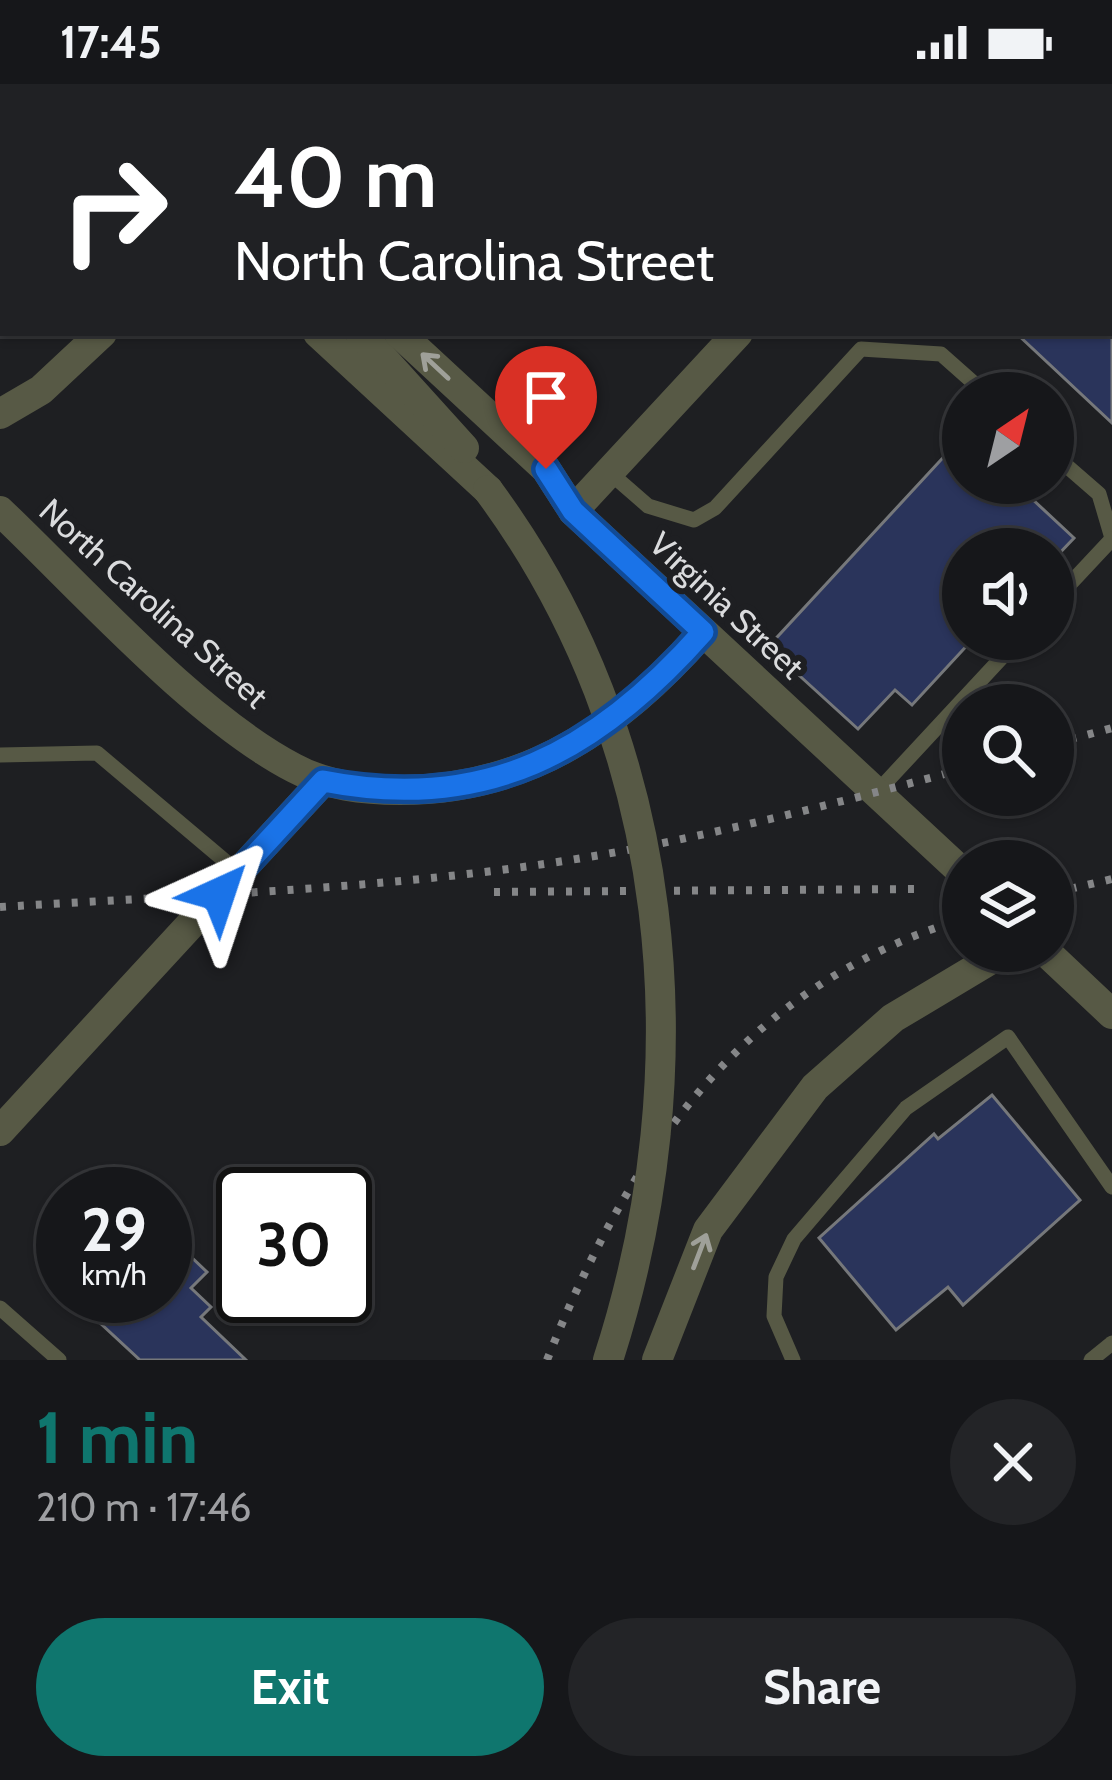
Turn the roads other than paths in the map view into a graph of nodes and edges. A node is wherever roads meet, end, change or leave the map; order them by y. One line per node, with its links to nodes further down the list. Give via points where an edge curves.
1 (99, 336): 6 (street, via 41,390)
2 (321, 336): 9 (street)
3 (734, 336): 7 (street)
4 (379, 339): 9 (street); 11 (street, Virginia Street, one-way to 4, via 546,469)
5 (961, 372): 7 (lane, via 941,354 861,349 715,508 694,520 648,506)
6 (0, 413)
7 (609, 472): 11 (street)
8 (1074, 472): 12 (lane, via 1099,494)
9 (488, 490): 29 (street, bridge, via 544,574 594,677 637,809 657,921 664,1005 658,1144 637,1262)
10 (0, 511): 17 (street, North Carolina Street, via 226,724)
11 (573, 511): 14 (street, Virginia Street)
12 (1112, 538): 13 (lane)
13 (1074, 579)
14 (703, 632): 17 (street, North Carolina Street, via 620,715 541,763 475,785 420,790); 18 (street, Virginia Street)
15 (1000, 660): 18 (lane)
16 (0, 754): 20 (lane, via 97,753)
17 (323, 781): 20 (street)
18 (877, 792): 19 (street, Virginia Street)
19 (942, 853)
20 (238, 872): 24 (street)
21 (970, 972): 30 (street, one-way to 21, via 708,1230 815,1088 893,1018)
22 (1067, 972): 23 (street)
23 (1112, 1014)
24 (0, 1131)
25 (1112, 1186): 31 (lane, via 1008,1037 906,1108 794,1239 776,1277 774,1316)
26 (0, 1308): 28 (lane)
27 (1112, 1343): 32 (lane)
28 (59, 1360)
29 (608, 1360)
30 (657, 1360)
31 (794, 1360)
32 (1091, 1360)

